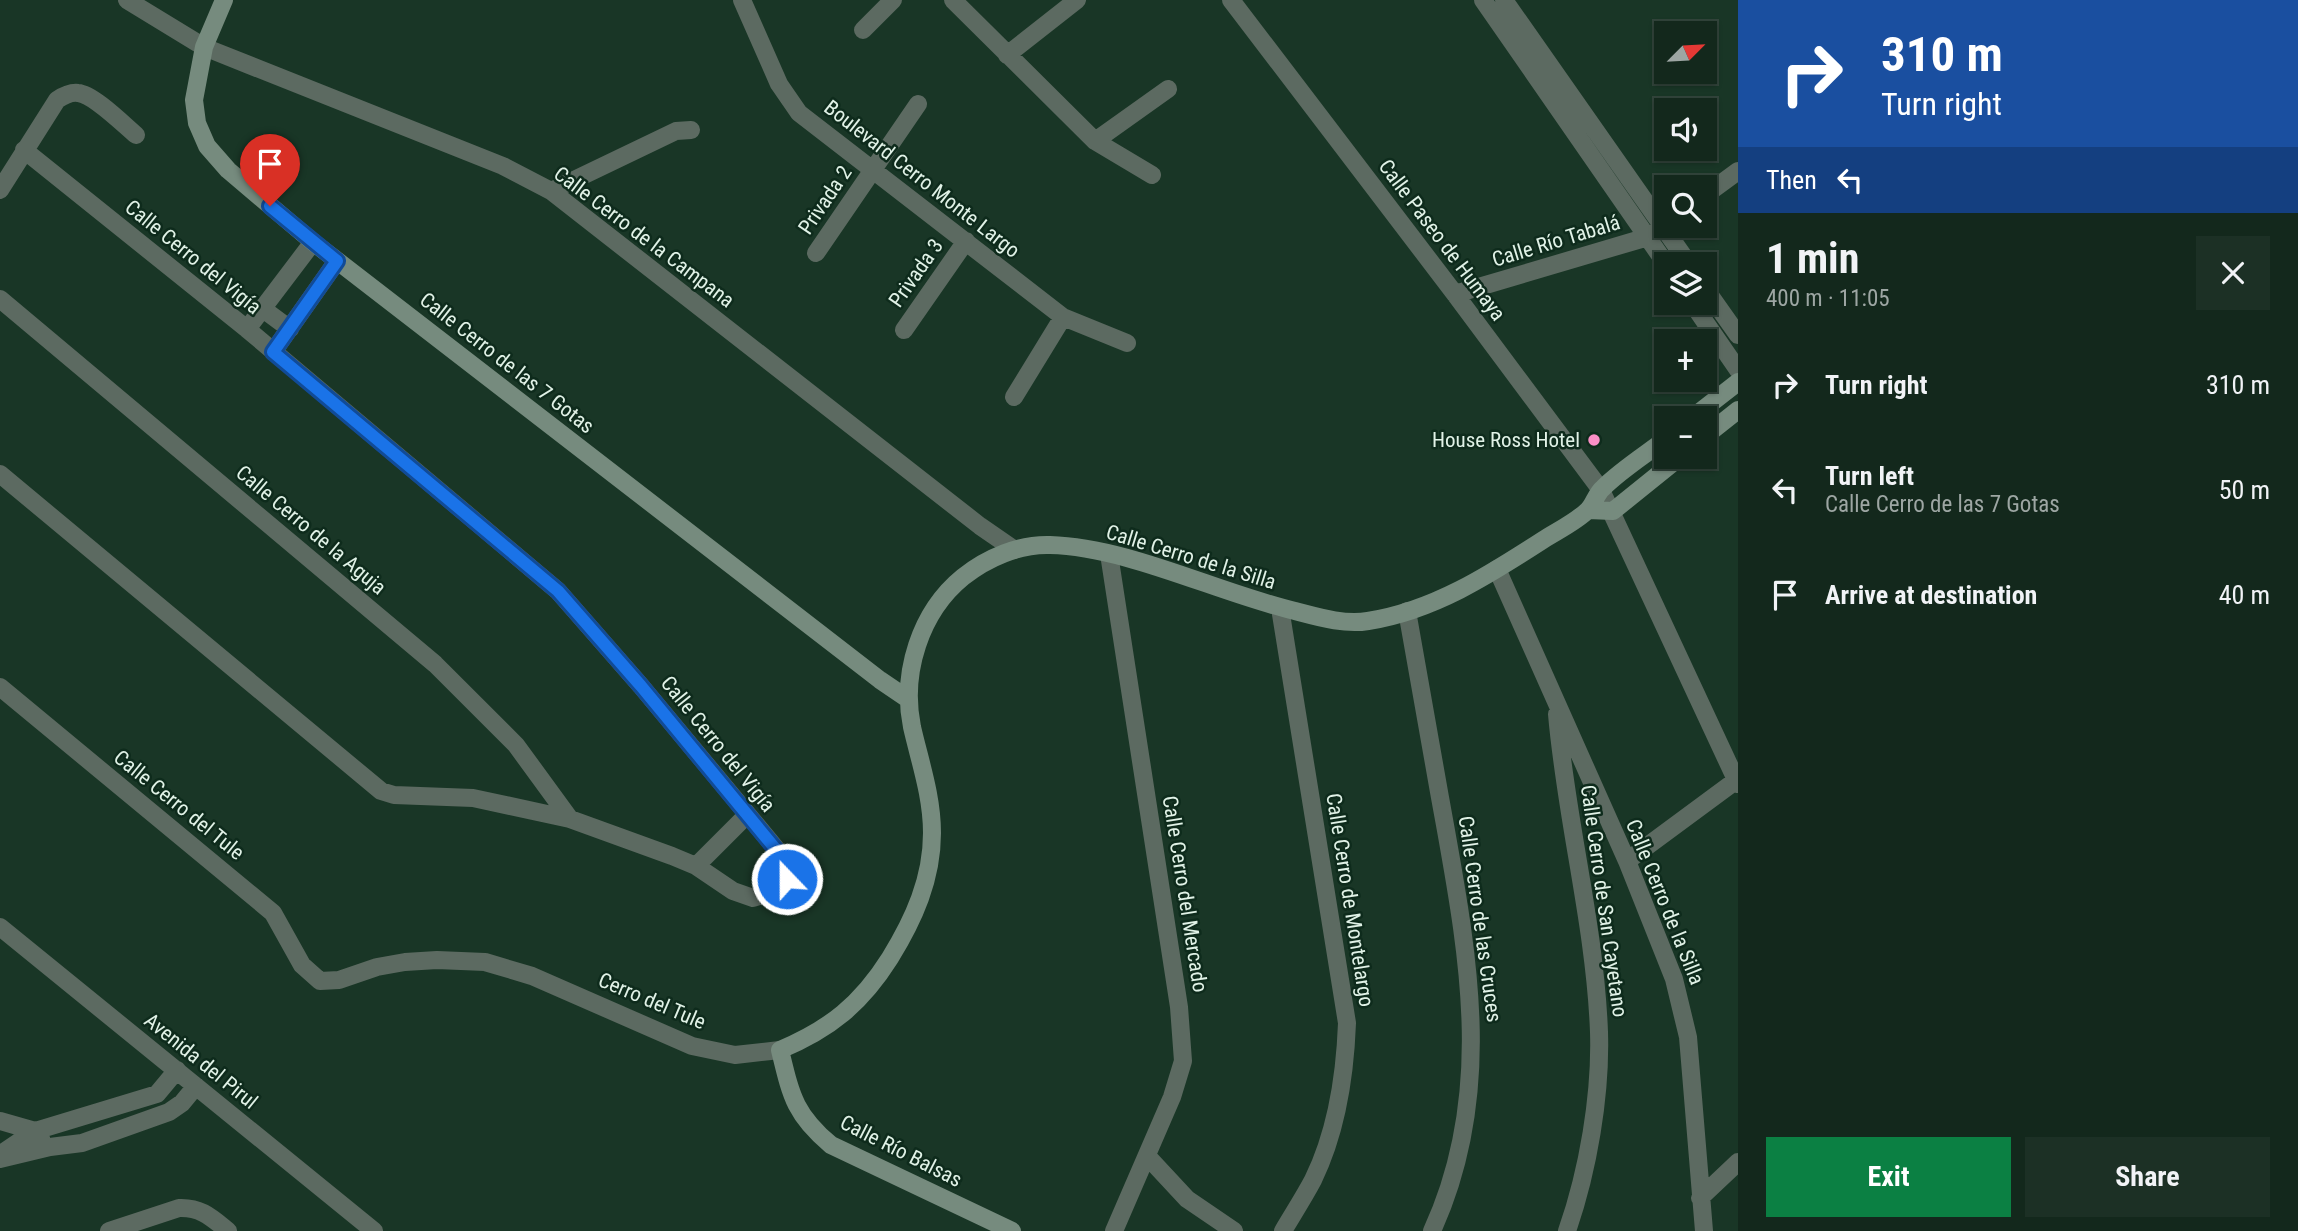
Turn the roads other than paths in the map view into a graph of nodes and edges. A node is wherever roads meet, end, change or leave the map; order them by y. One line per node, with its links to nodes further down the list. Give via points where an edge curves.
1 (127, 0): 11 (street, Calle Cerro de la Campana)
2 (224, 0): 11 (street, Calle Cerro de las 7 Gotas)
3 (742, 0): 20 (street, Boulevard Cerro Monte Largo, via 787,98)
4 (893, 0): 10 (street)
5 (953, 0): 12 (street)
6 (1077, 0): 12 (street)
7 (1231, 0): 33 (street, Calle Paseo de Humaya)
8 (1483, 0): 27 (street)
9 (1504, 0): 25 (street)
10 (863, 30)
11 (204, 47): 24 (street, Calle Cerro de la Campana, via 503,166); 29 (street, Calle Cerro de las 7 Gotas, via 194,100 207,146 228,170)
12 (1007, 55): 17 (street)
13 (1168, 89): 17 (street)
14 (918, 104): 20 (street, Privada 2)
15 (691, 131): 24 (street, via 676,131)
16 (136, 135): 18 (street, via 87,95 76,93 57,100)
17 (1095, 141): 21 (street)
18 (24, 150): 23 (street); 39 (street, Calle Cerro del Vigía)
19 (1738, 171): 22 (street)
20 (872, 172): 28 (street, Boulevard Cerro Monte Largo); 31 (street, Privada 2)
21 (1152, 175)
22 (1717, 186)
23 (0, 190)
24 (551, 191): 57 (street, Calle Cerro de la Campana)
25 (1654, 210)
26 (1654, 233): 27 (street, Calle Río Tabalá)
27 (1648, 237): 30 (street); 33 (street, Calle Río Tabalá)
28 (965, 241): 38 (street, Boulevard Cerro Monte Largo); 41 (street, Privada 3)
29 (313, 242): 32 (street, Calle Cerro de las 7 Gotas); 36 (street)
30 (1658, 252)
31 (816, 253)
32 (337, 261): 40 (street); 63 (street, Calle Cerro de las 7 Gotas)
33 (1455, 294): 54 (street, Calle Paseo de Humaya)
34 (0, 299): 67 (street, Calle Cerro de la Aguja, via 435,664 516,746)
35 (1717, 305): 42 (street)
36 (263, 309): 39 (street); 40 (street)
37 (1700, 315): 45 (street)
38 (1063, 317): 43 (street, Boulevard Cerro Monte Largo); 47 (street)
39 (247, 329): 44 (street, Calle Cerro del Vigía)
40 (290, 329): 44 (street)
41 (904, 330)
42 (1738, 335)
43 (1127, 343)
44 (273, 352): 66 (street, Calle Cerro del Vigía, via 558,591)
45 (1738, 370)
46 (1738, 382): 48 (street)
47 (1014, 397)
48 (1707, 406)
49 (1738, 410): 50 (street)
50 (1717, 427)
51 (1654, 448): 54 (street)
52 (1665, 469): 56 (street)
53 (0, 474): 67 (street, Calle Cerro del Vigía, via 381,791 473,798)
54 (1601, 490): 55 (street); 56 (street, Calle Paseo de Humaya)
55 (1588, 510): 56 (street); 59 (street, Calle Cerro de la Silla)
56 (1613, 511): 65 (street, Calle Paseo de Humaya)
57 (1015, 550): 58 (street, Calle Cerro de la Silla, via 1049,545); 63 (street, Calle Cerro de la Silla, via 965,575 934,607 916,645)
58 (1109, 554): 60 (street, Calle Cerro de la Silla); 78 (street, Calle Cerro del Mercado, via 1179,1007 1183,1060)
59 (1497, 569): 61 (street, Calle Cerro de la Silla); 64 (street, Calle Cerro de la Silla)
60 (1280, 608): 61 (street, Calle Cerro de la Silla, via 1365,622); 88 (street, Calle Cerro de Montelargo, via 1347,1023 1343,1082 1326,1148)
61 (1407, 611): 89 (street, Calle Cerro de las Cruces, via 1451,858 1473,1037 1462,1138)
62 (0, 687): 71 (street, Calle Cerro del Tule, via 273,913)
63 (908, 699): 72 (street, Cerro del Tule, via 932,831 928,877 910,926 876,980 843,1016)
64 (1555, 700): 68 (street, Calle Cerro de la Silla); 90 (street, Calle Cerro de San Cayetano, via 1599,1034 1590,1147)
65 (1737, 781): 68 (street)
66 (747, 815): 69 (street); 69 (street, Calle Cerro del Vigía, via 789,869 779,890 753,898 716,882)
67 (570, 819): 69 (street, Calle Cerro del Vigía)
68 (1627, 861): 81 (street, Calle Cerro de la Silla, via 1682,1006)
69 (696, 866)
70 (0, 927): 73 (street, Avenida del Pirul)
71 (310, 974): 72 (street, Cerro del Tule, via 328,982 405,962 485,962 532,976 692,1046 734,1055)
72 (779, 1050): 85 (street, Calle Río Balsas, via 792,1099 810,1128 831,1145)
73 (177, 1070): 74 (street, Avenida del Pirul); 76 (street, via 157,1094)
74 (196, 1086): 77 (street, via 169,1112 82,1143); 84 (street, Avenida del Pirul)
75 (0, 1121): 76 (street)
76 (35, 1131): 77 (street); 79 (street)
77 (50, 1147): 79 (street)
78 (1147, 1156): 86 (street, Calle Cerro del Mercado); 87 (street, via 1187,1199)
79 (0, 1157)
80 (1738, 1162): 81 (street)
81 (1700, 1198): 91 (street, Calle Cerro de la Silla)
82 (109, 1231): 83 (street, via 189,1207 202,1210)
83 (228, 1231)
84 (374, 1231)
85 (1012, 1231)
86 (1114, 1231)
87 (1234, 1231)
88 (1283, 1231)
89 (1432, 1231)
90 (1567, 1231)
91 (1704, 1231)

